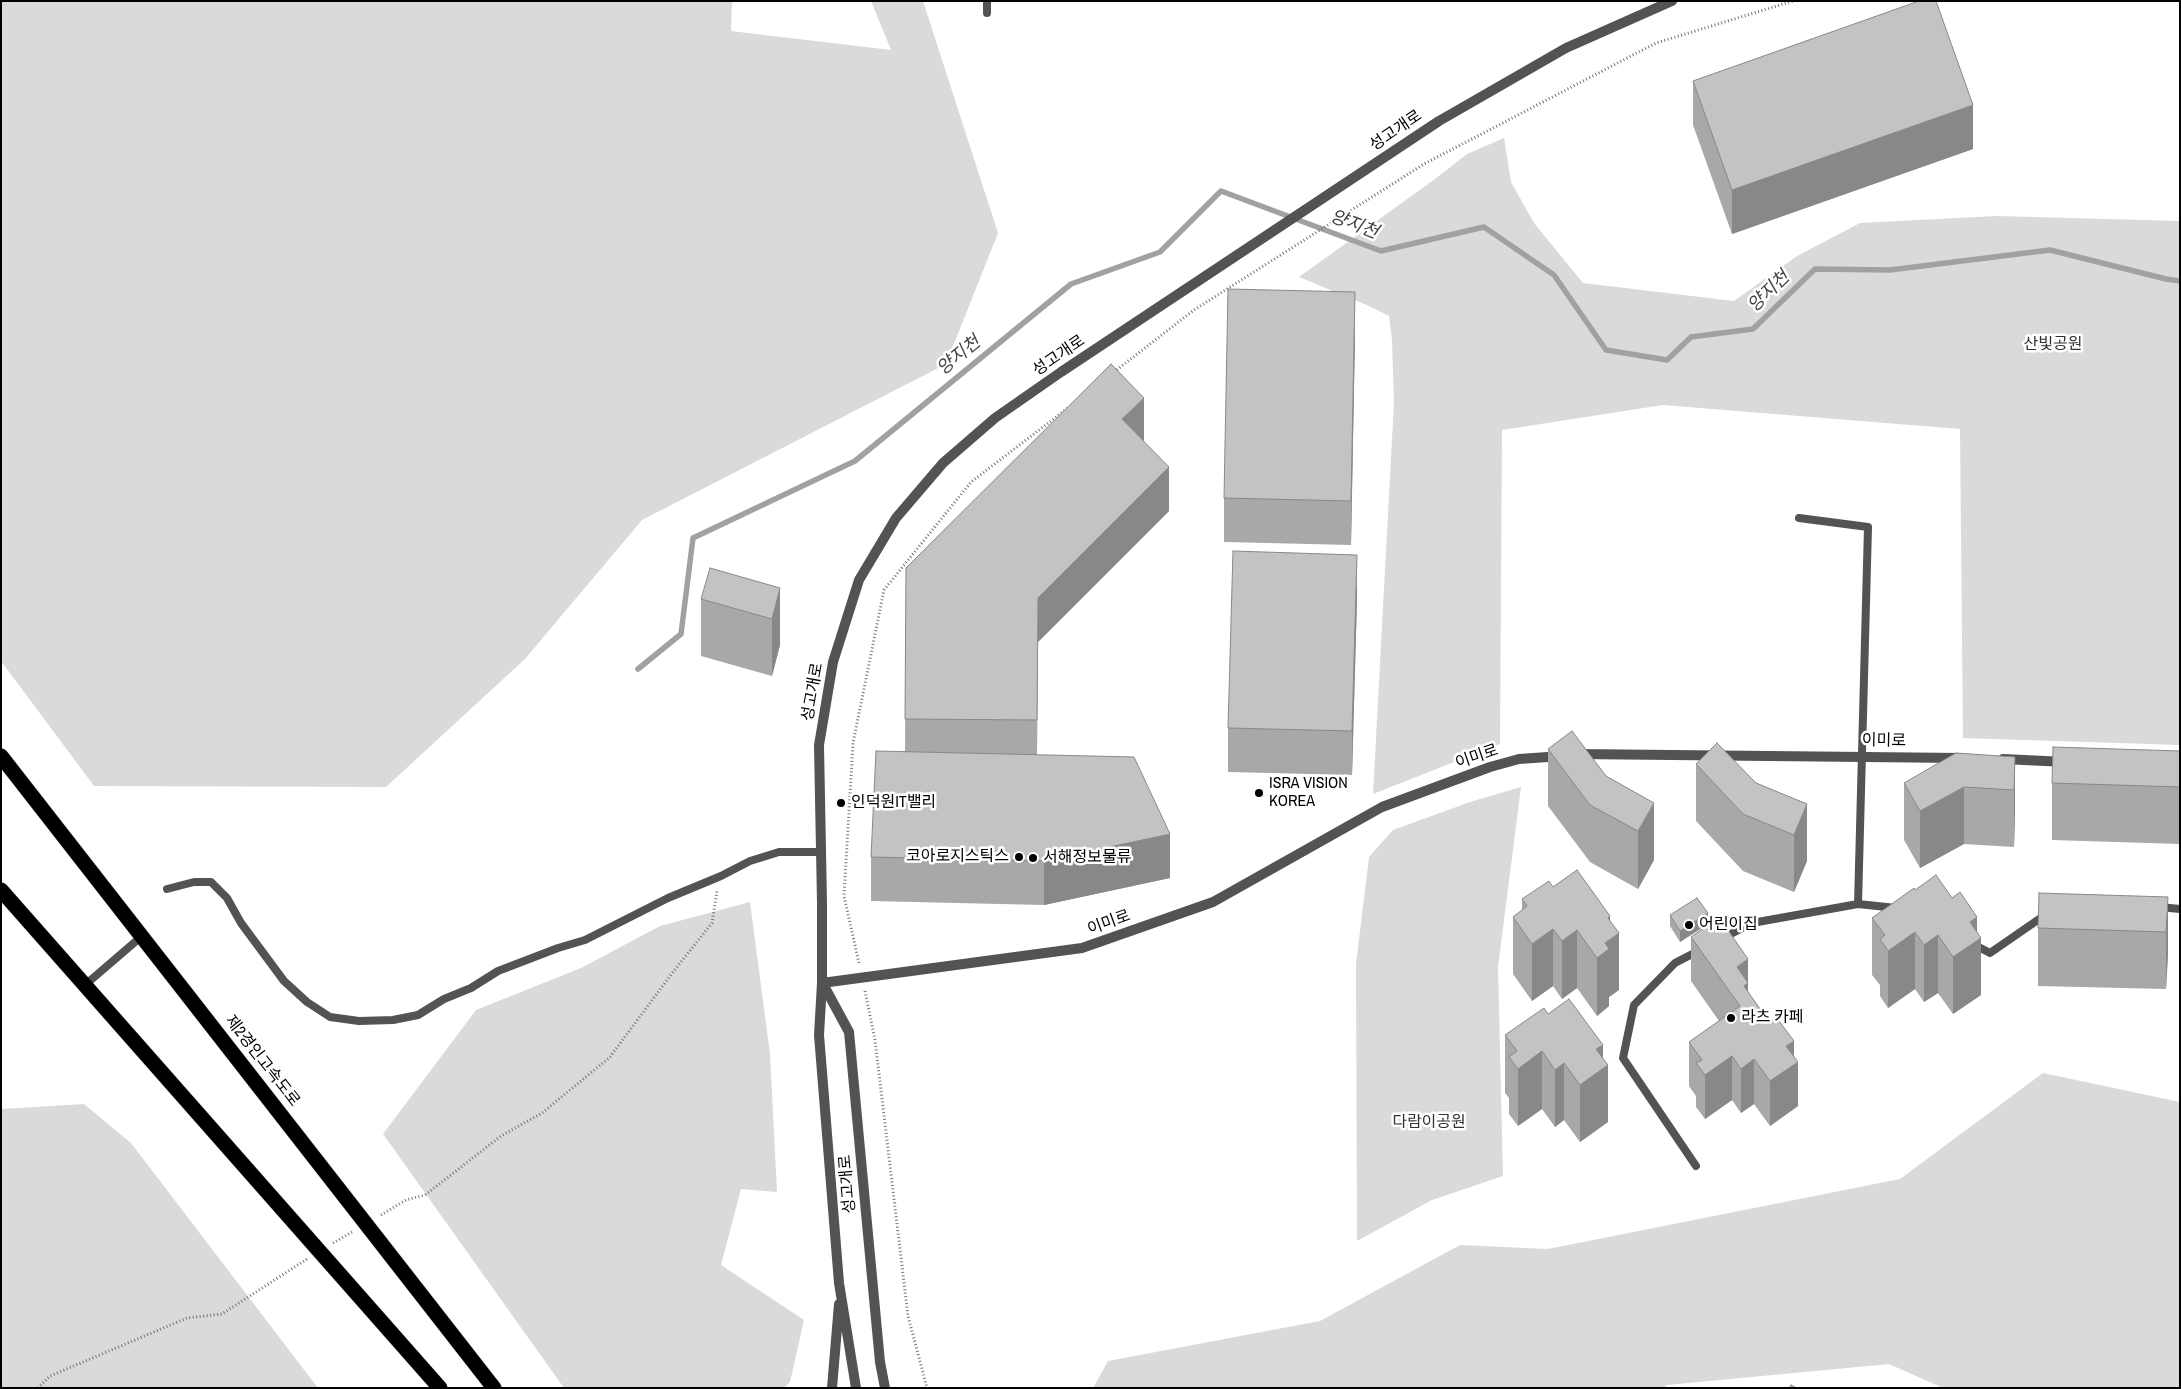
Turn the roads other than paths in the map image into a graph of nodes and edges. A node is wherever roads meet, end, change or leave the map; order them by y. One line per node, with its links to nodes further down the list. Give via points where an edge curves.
1 (987, 1): 3 (lane)
2 (1672, 1): 10 (street, 성고개로, via 1557,52 1439,121 1061,372 995,418 943,463 896,518 859,580 832,662 819,745)
3 (987, 13)
4 (1799, 518): 6 (lane, via 1868,527)
5 (1, 756): 18 (highway, 제2경인고속도로)
6 (1863, 756): 7 (street, 이미로); 13 (lane); 22 (street, 이미로, via 1587,754 1518,759 1382,807 1213,902 1082,948)
7 (1973, 758)
8 (1993, 759): 9 (street)
9 (2081, 762)
10 (821, 852): 11 (lane, via 779,852 750,861 585,940 498,971 418,1015 393,1020 330,1018 306,1002 284,981 241,923 228,898 211,882 194,882); 22 (street, 성고개로)
11 (168, 889)
12 (1, 890): 23 (highway)
13 (1858, 904): 16 (lane); 20 (lane, via 1752,923)
14 (2152, 907): 15 (lane)
15 (2180, 908)
16 (1905, 909)
17 (2056, 910): 19 (lane, via 2048,912 1990,953)
18 (142, 936): 23 (lane); 27 (highway, 제2경인고속도로)
19 (1964, 939)
20 (1718, 941)
21 (1709, 945): 24 (lane, via 1675,963 1634,1005 1623,1058)
22 (822, 983): 25 (street, 성고개로, via 819,1035); 30 (street, 성고개로, via 849,1032)
23 (84, 985): 26 (highway)
24 (1696, 1166)
25 (840, 1285): 28 (street); 29 (street, 성고개로)
26 (440, 1388)
27 (494, 1388)
28 (832, 1388)
29 (856, 1388)
30 (885, 1388)

